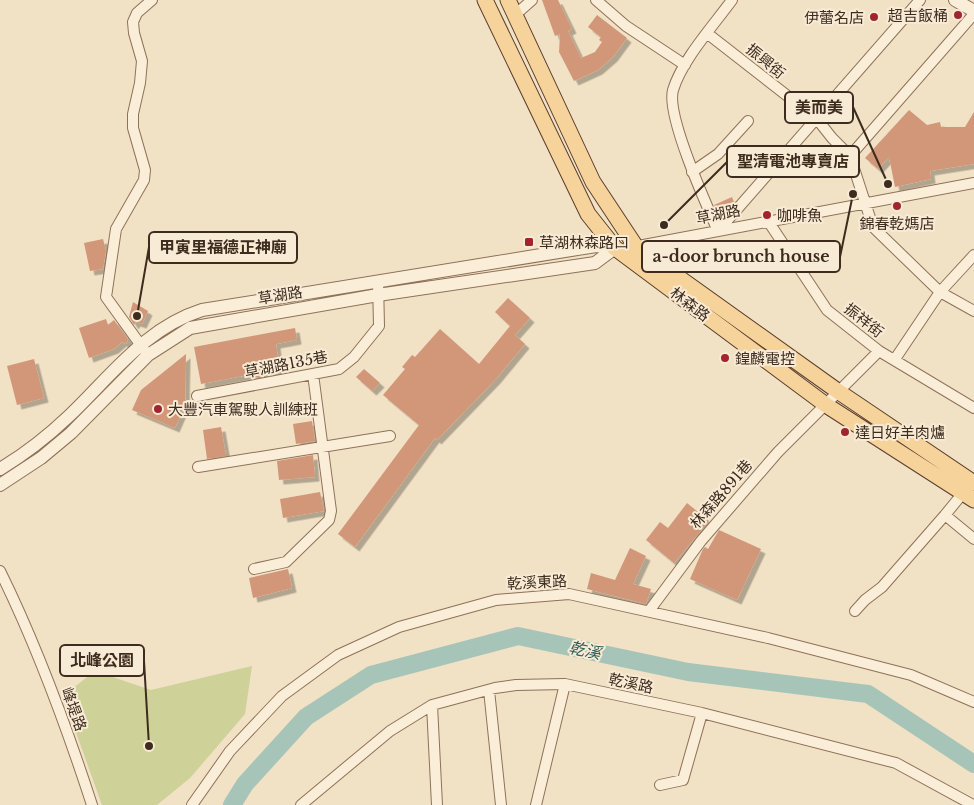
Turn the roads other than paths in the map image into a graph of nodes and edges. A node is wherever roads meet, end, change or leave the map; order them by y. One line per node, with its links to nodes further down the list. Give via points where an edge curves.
1 (152, 0): 27 (street, via 137,13 133,22 142,61 132,114 145,170 144,180 116,229 106,297)
2 (485, 0): 22 (main road, 林森路, via 588,214)
3 (508, 0): 10 (main road, 林森路)
4 (532, 0): 10 (street)
5 (596, 0): 12 (street, via 626,26)
6 (732, 0): 11 (street)
7 (920, 0): 13 (street)
8 (955, 0): 9 (street)
9 (974, 13): 15 (street)
10 (515, 15): 21 (main road, 林森路, via 592,182)
11 (708, 34): 12 (street); 13 (street, 振興街)
12 (685, 65): 16 (street, via 671,101)
13 (817, 119): 15 (street, 振興街); 20 (street)
14 (748, 121): 16 (street, via 718,154)
15 (850, 156): 18 (street, 振興街)
16 (692, 172): 20 (street)
17 (974, 183): 18 (street, 草湖路)
18 (865, 203): 19 (street, 草湖路); 25 (street, 振興街, via 873,227)
19 (768, 221): 20 (street, 草湖路); 28 (street, 振祥街, via 826,310)
20 (718, 231): 21 (street, 草湖路)
21 (636, 246): 22 (street, 草湖路); 32 (main road, 林森路)
22 (615, 248): 24 (street, 草湖路, via 595,263); 34 (main road, 林森路)
23 (974, 254): 25 (street)
24 (378, 289): 27 (street, 草湖路, via 202,310 168,323); 29 (street, 草湖路, via 190,328); 31 (street, 草湖路135巷, via 379,326 354,357 339,369)
25 (940, 292): 26 (street, 振興街); 30 (street)
26 (974, 311)
27 (139, 344): 29 (street); 39 (street, 草湖路, via 69,416 37,444)
28 (879, 351): 30 (street, 振祥街); 32 (street, 林森路891巷)
29 (148, 355): 40 (street, 草湖路, via 71,433)
30 (895, 359): 35 (street, 振祥街)
31 (313, 374): 33 (street, 草湖路135巷); 37 (street)
32 (839, 392): 34 (street, 林森路891巷); 41 (main road, 林森路)
33 (196, 396)
34 (826, 405): 41 (main road, 林森路); 46 (street, 林森路891巷, via 778,452 701,541)
35 (974, 408)
36 (390, 436): 37 (street)
37 (321, 447): 38 (street); 44 (street, via 331,511 329,520 286,562)
38 (198, 467)
39 (0, 469)
40 (0, 485)
41 (970, 492): 42 (street)
42 (945, 515): 43 (street); 47 (street, via 882,587)
43 (974, 539)
44 (254, 570)
45 (0, 571): 54 (street, 峰堤路, via 55,700)
46 (649, 611): 50 (street, 乾溪東路, via 911,675); 55 (street, 乾溪東路, via 569,594 496,600 399,627 338,655 282,696 230,751)
47 (855, 611)
48 (565, 684): 49 (street, 乾溪路, via 516,685); 52 (street, 乾溪路); 59 (street)
49 (489, 690): 51 (street, 乾溪路); 58 (street)
50 (974, 702)
51 (432, 705): 56 (street, 乾溪路, via 390,731); 57 (street)
52 (702, 713): 53 (street, via 683,780); 60 (street, 乾溪路, via 896,763)
53 (660, 785)
54 (92, 805)
55 (192, 805)
56 (301, 805)
57 (437, 805)
58 (501, 805)
59 (536, 805)
60 (973, 805)

